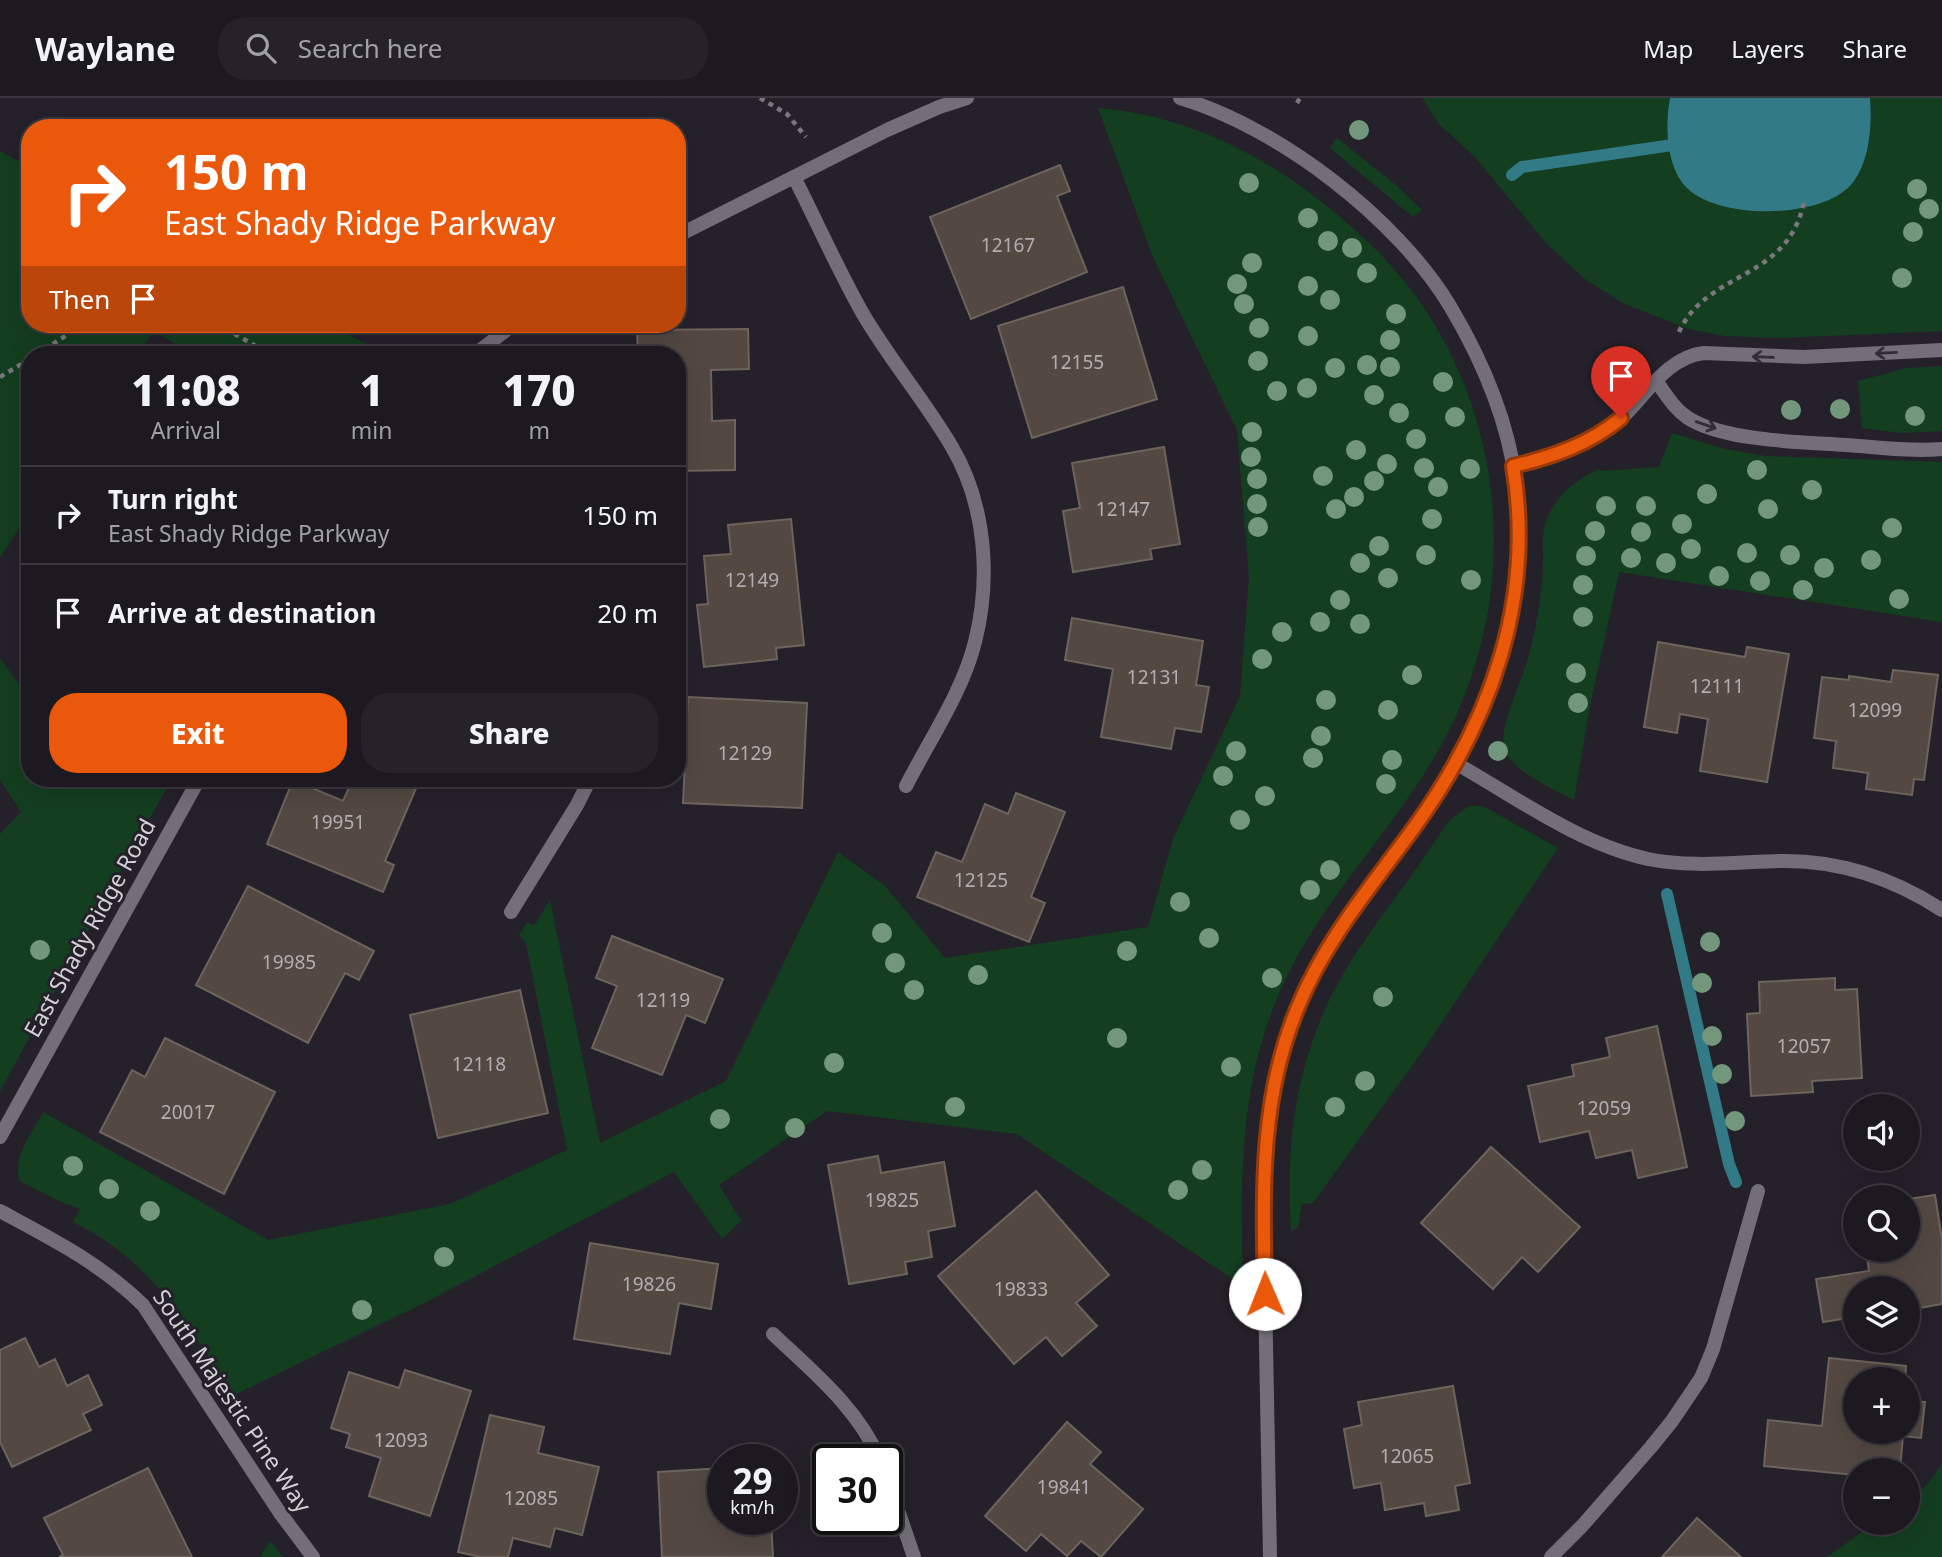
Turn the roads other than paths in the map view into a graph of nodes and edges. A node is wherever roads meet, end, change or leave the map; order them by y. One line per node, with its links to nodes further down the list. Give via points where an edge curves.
1 (967, 98): 3 (street, via 925,113)
2 (1180, 98): 10 (street, via 1223,113 1284,146 1405,246 1442,293 1469,340 1500,415)
3 (794, 177): 4 (street); 12 (street, via 863,314 953,448 978,512 984,583 975,645)
4 (686, 231)
5 (502, 333): 6 (street)
6 (486, 346)
7 (1942, 350): 8 (street, one-way to 8, via 1804,357 1697,354 1680,361)
8 (1656, 381): 9 (street, one-way to 9, via 1688,418 1726,431 1787,440); 10 (street, via 1597,436)
9 (1942, 449)
10 (1513, 466): 11 (street, via 1519,528 1510,618 1488,699)
11 (1457, 764): 15 (street, via 1581,835 1628,854 1675,863 1796,861 1840,867 1882,879); 25 (street, via 1327,949 1292,1021 1273,1084 1263,1185)
12 (906, 786)
13 (195, 787): 17 (street, East Shady Ridge Road)
14 (586, 787): 16 (street)
15 (1942, 910)
16 (512, 912)
17 (0, 1137)
18 (1758, 1191): 26 (street, via 1701,1378 1651,1447)
19 (0, 1210): 23 (street, South Majestic Pine Way, via 96,1264 143,1306)
20 (773, 1334): 21 (street, via 843,1403)
21 (872, 1444)
22 (903, 1525): 24 (street)
23 (313, 1557)
24 (914, 1557)
25 (1270, 1557)
26 (1551, 1557)

